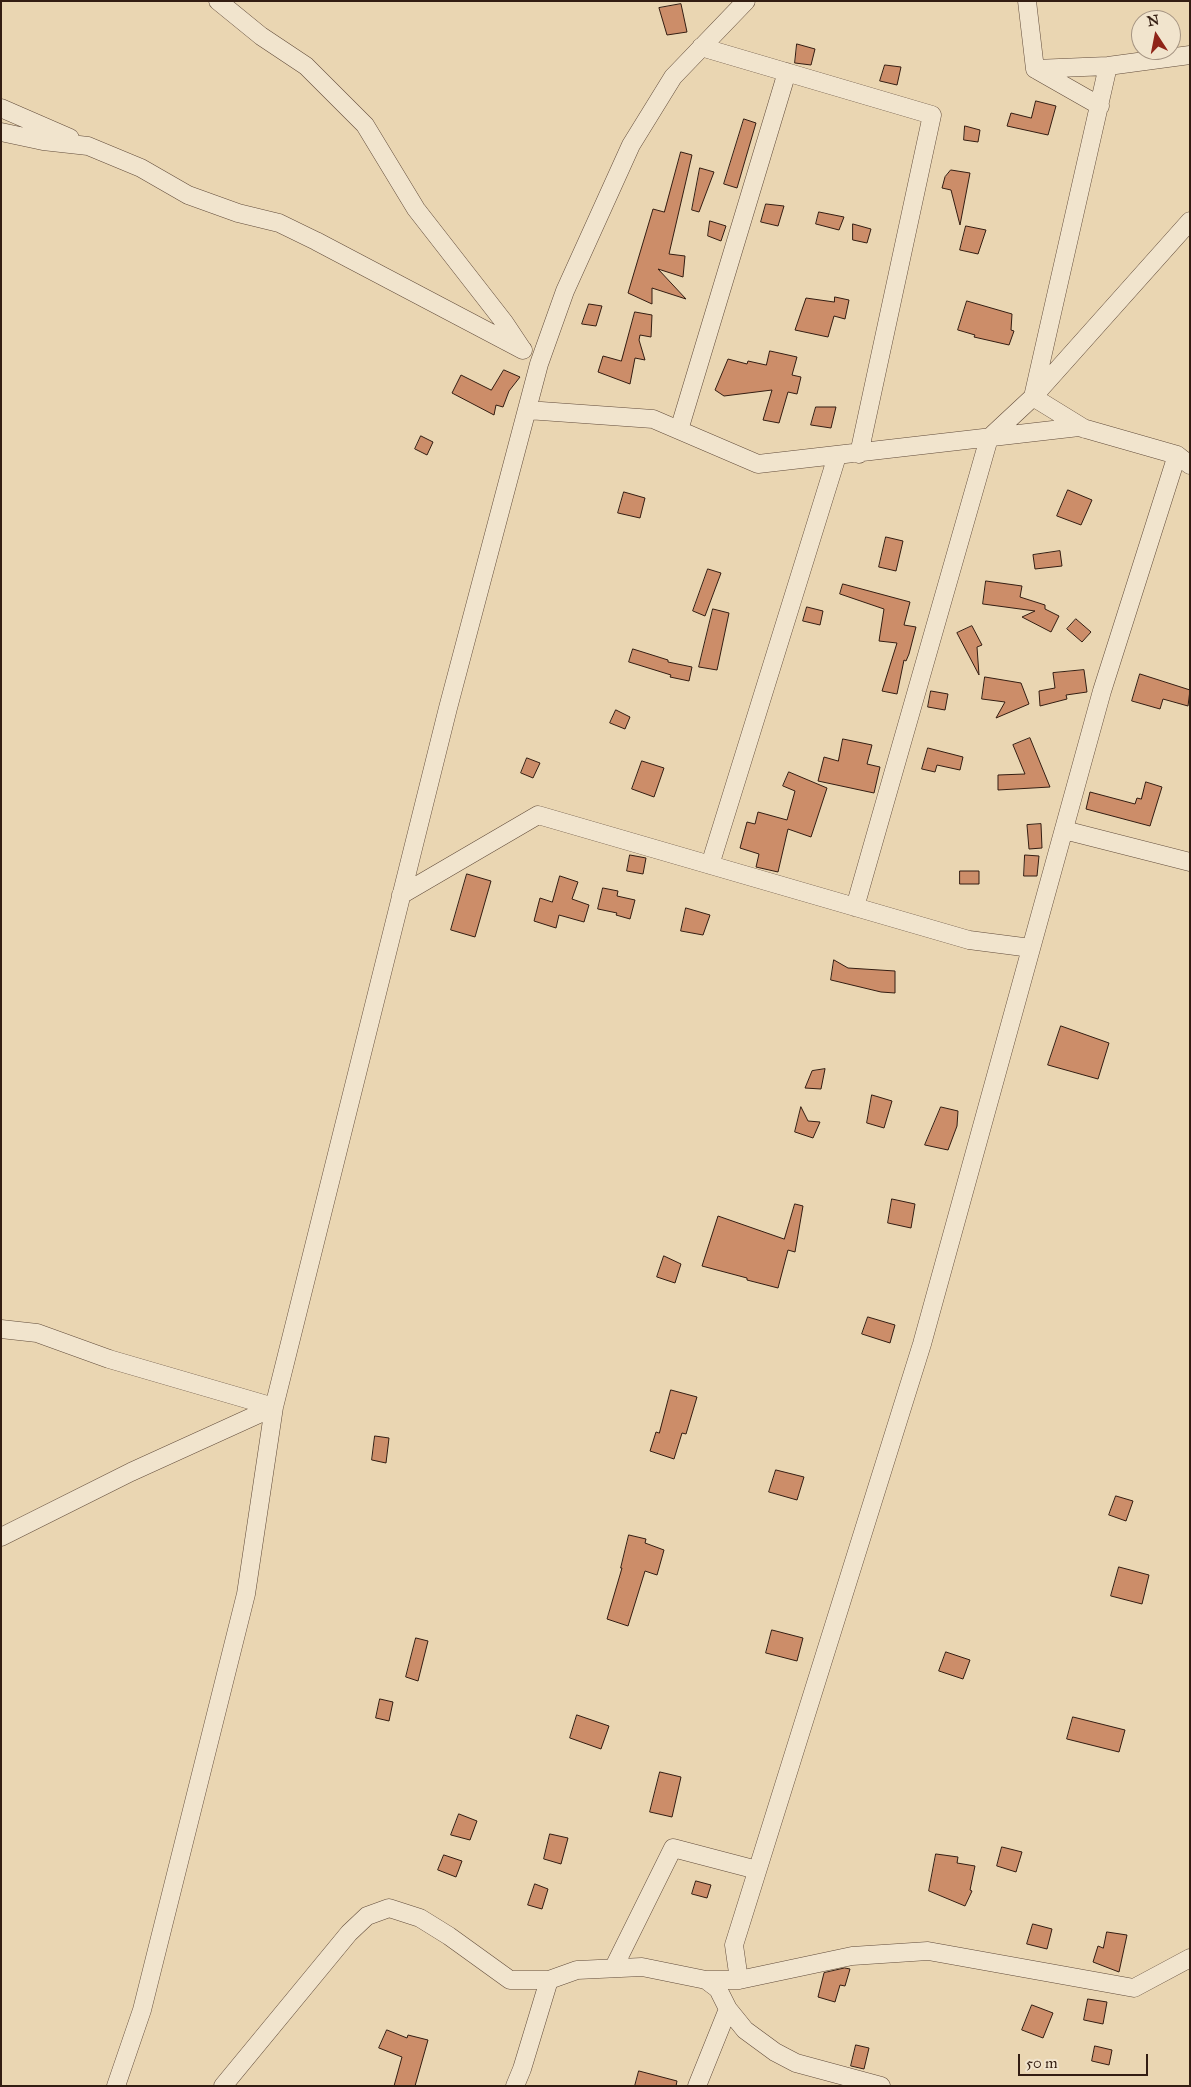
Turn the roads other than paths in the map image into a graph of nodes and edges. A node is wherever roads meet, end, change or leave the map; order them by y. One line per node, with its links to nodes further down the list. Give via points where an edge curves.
1 (218, 1): 14 (street, via 261,36 306,66 365,125 416,209)
2 (746, 1): 4 (street)
3 (1027, 1): 7 (street)
4 (701, 47): 8 (street); 15 (street, via 674,78 631,145 565,291)
5 (1190, 56): 6 (street)
6 (1108, 66): 7 (street); 9 (street)
7 (1035, 69): 9 (street)
8 (787, 72): 19 (street); 21 (street, via 932,115)
9 (1100, 106): 16 (street)
10 (1, 108): 12 (street)
11 (1, 132): 12 (street)
12 (88, 146): 14 (street, via 141,168 188,195 238,214 279,224 309,238)
13 (1190, 221): 16 (street)
14 (524, 350): 15 (street)
15 (540, 362): 17 (street)
16 (1033, 397): 18 (street); 20 (street)
17 (527, 410): 19 (street, via 653,419); 27 (street)
18 (1086, 429): 20 (street, via 1079,427); 23 (street)
19 (679, 430): 22 (street, via 758,464)
20 (990, 438): 21 (street); 28 (street)
21 (859, 454): 22 (street)
22 (837, 456): 26 (street)
23 (1184, 460): 24 (street, via 1102,691)
24 (1064, 830): 25 (street); 29 (street)
25 (1190, 862)
26 (710, 865): 27 (street, via 538,815); 28 (street)
27 (401, 895): 31 (street)
28 (855, 907): 29 (street, via 969,940)
29 (1031, 948): 33 (street, via 922,1344)
30 (1, 1329): 31 (street, via 37,1333 109,1359)
31 (274, 1407): 32 (street, via 131,1472); 40 (street, via 246,1594 142,2010)
32 (1, 1537)
33 (757, 1870): 35 (street, via 672,1848); 38 (street, via 734,1945)
34 (1190, 1958): 38 (street, via 1134,1988 928,1951 852,1956)
35 (614, 1967): 36 (street, via 577,1970); 37 (street, via 642,1967)
36 (549, 1980): 41 (street, via 510,1980 420,1918 389,1908 367,1916 349,1933); 42 (street)
37 (706, 1980): 38 (street); 39 (street, via 718,1989)
38 (739, 1980)
39 (728, 2009): 43 (street); 44 (street, via 745,2030 796,2063)
40 (116, 2086)
41 (223, 2086)
42 (515, 2086)
43 (697, 2086)
44 (881, 2086)

